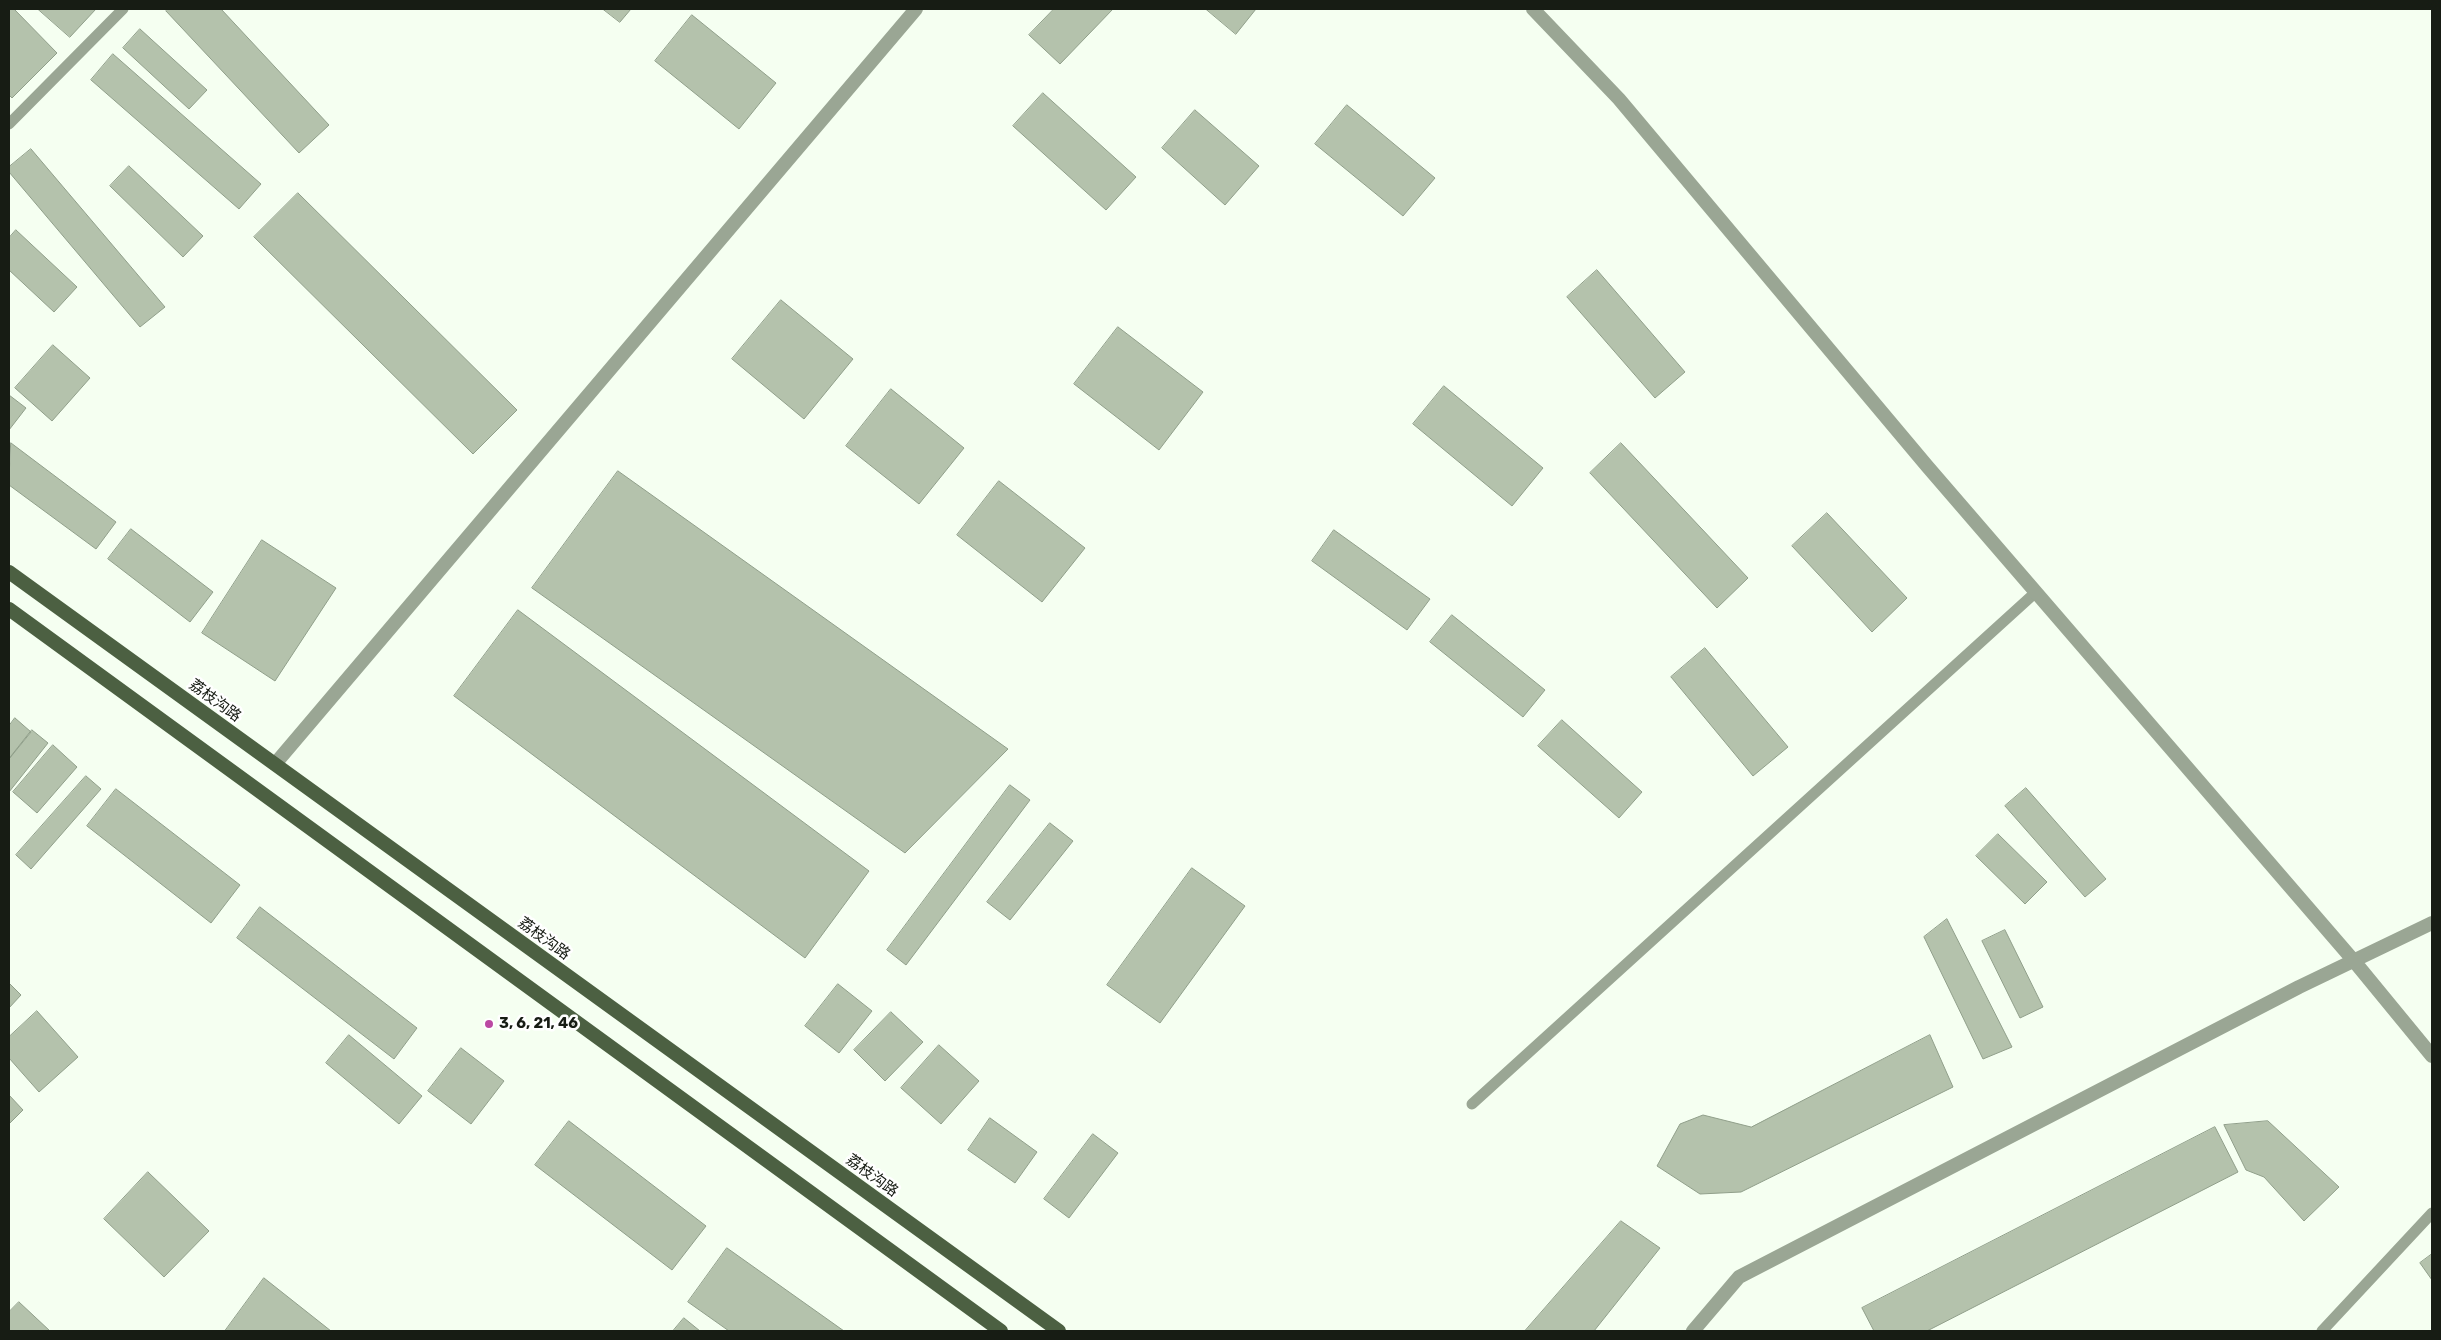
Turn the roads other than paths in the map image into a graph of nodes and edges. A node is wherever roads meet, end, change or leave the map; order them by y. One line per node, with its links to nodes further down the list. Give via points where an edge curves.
1 (123, 9): 4 (lane)
2 (916, 9): 8 (street)
3 (1533, 9): 6 (street, via 1619,99)
4 (9, 124)
5 (9, 572): 8 (main road, 荔枝沟路)
6 (2036, 592): 10 (street); 12 (lane)
7 (9, 609): 14 (main road)
8 (275, 764): 15 (main road, 荔枝沟路)
9 (2432, 923): 10 (street)
10 (2354, 960): 11 (street); 16 (street, via 1739,1277)
11 (2432, 1056)
12 (1472, 1104)
13 (2432, 1213): 17 (lane)
14 (1001, 1331)
15 (1059, 1331)
16 (1693, 1331)
17 (2322, 1331)

